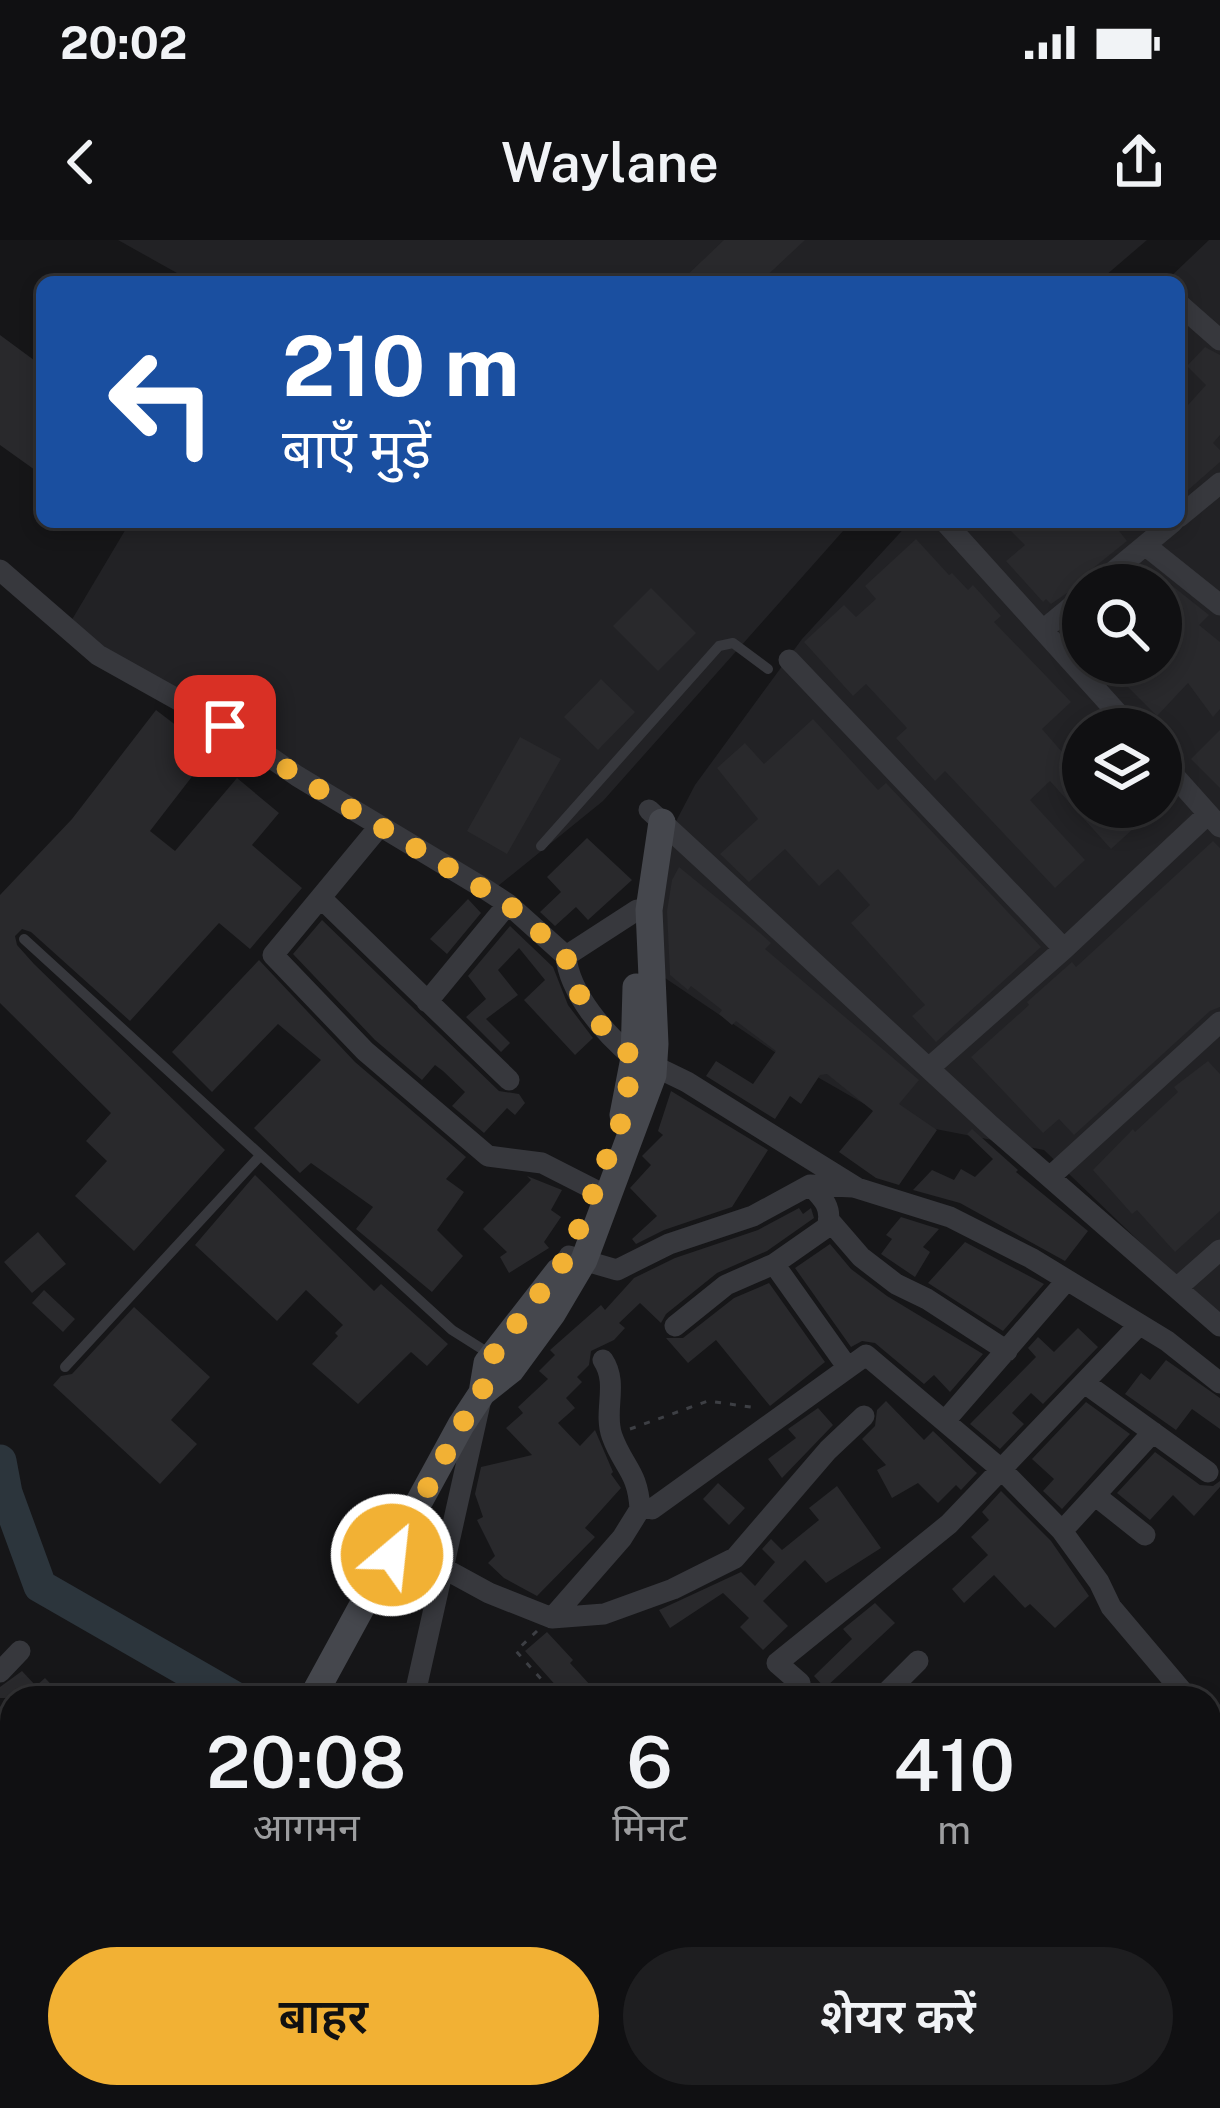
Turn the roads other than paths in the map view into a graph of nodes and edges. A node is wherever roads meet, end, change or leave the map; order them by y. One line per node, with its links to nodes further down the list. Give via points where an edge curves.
1 (1185, 309): 2 (street)
2 (1220, 340)
3 (1220, 484): 4 (street)
4 (1185, 513)
5 (950, 528): 12 (street)
6 (1166, 528): 7 (street)
7 (1145, 545): 8 (street); 10 (street)
8 (1122, 564)
9 (0, 570): 18 (street, via 98,655)
10 (1220, 605)
11 (1062, 614): 12 (street)
12 (1043, 630): 14 (street)
13 (779, 665): 19 (lane, via 733,643 718,646); 24 (street)
14 (1113, 708)
15 (1182, 784): 17 (street)
16 (656, 816): 22 (street, via 640,847); 28 (street); 29 (street)
17 (1214, 820): 24 (street)
18 (379, 827): 20 (street); 21 (street)
19 (541, 846)
20 (322, 898): 26 (street); 35 (street, via 273,955 365,1051 488,1156 542,1162)
21 (508, 904): 25 (street); 26 (street)
22 (637, 910): 25 (street); 28 (street)
23 (24, 939): 31 (lane)
24 (1064, 949): 29 (street)
25 (566, 956): 28 (street, via 568,980 618,1045)
26 (427, 1002): 30 (street)
27 (1220, 1022): 32 (street)
28 (644, 1062): 34 (street); 35 (street); 38 (street, via 646,1102)
29 (929, 1068): 32 (street)
30 (509, 1080)
31 (259, 1156): 46 (lane, via 452,1330); 48 (lane)
32 (1051, 1176): 41 (street)
33 (810, 1185): 34 (street); 36 (street); 38 (street, via 617,1270)
34 (857, 1188): 40 (street, via 950,1217)
35 (597, 1191): 38 (street)
36 (830, 1220): 39 (street); 45 (street, via 896,1284)
37 (1220, 1250): 41 (street)
38 (576, 1258): 46 (street); 52 (street, via 552,1314 511,1370)
39 (774, 1264): 43 (street, via 726,1285); 49 (street)
40 (1066, 1280): 42 (street); 45 (street)
41 (1178, 1287): 44 (street)
42 (1138, 1325): 50 (street); 51 (street)
43 (675, 1326)
44 (1220, 1326)
45 (1007, 1351): 54 (street)
46 (492, 1356): 52 (street)
47 (603, 1360): 63 (street, via 611,1372 611,1435 632,1470 640,1509)
48 (64, 1367)
49 (848, 1368): 54 (street, via 866,1355); 59 (street)
50 (1220, 1383)
51 (1086, 1384): 55 (street); 56 (street)
52 (482, 1393): 62 (street); 67 (street)
53 (864, 1416): 63 (street, via 735,1558 604,1614)
54 (945, 1421): 56 (street)
55 (1153, 1432): 57 (street); 58 (street)
56 (1002, 1470): 60 (street); 69 (street, via 949,1524 777,1663)
57 (1208, 1472)
58 (1096, 1496): 60 (street); 61 (street)
59 (652, 1509)
60 (1061, 1532): 71 (street)
61 (1145, 1535)
62 (445, 1569): 63 (street); 68 (street)
63 (552, 1618)
64 (20, 1651): 66 (street)
65 (918, 1660): 70 (street)
66 (0, 1672)
67 (319, 1686)
68 (417, 1686)
69 (798, 1686)
70 (893, 1686)
71 (1178, 1686)

